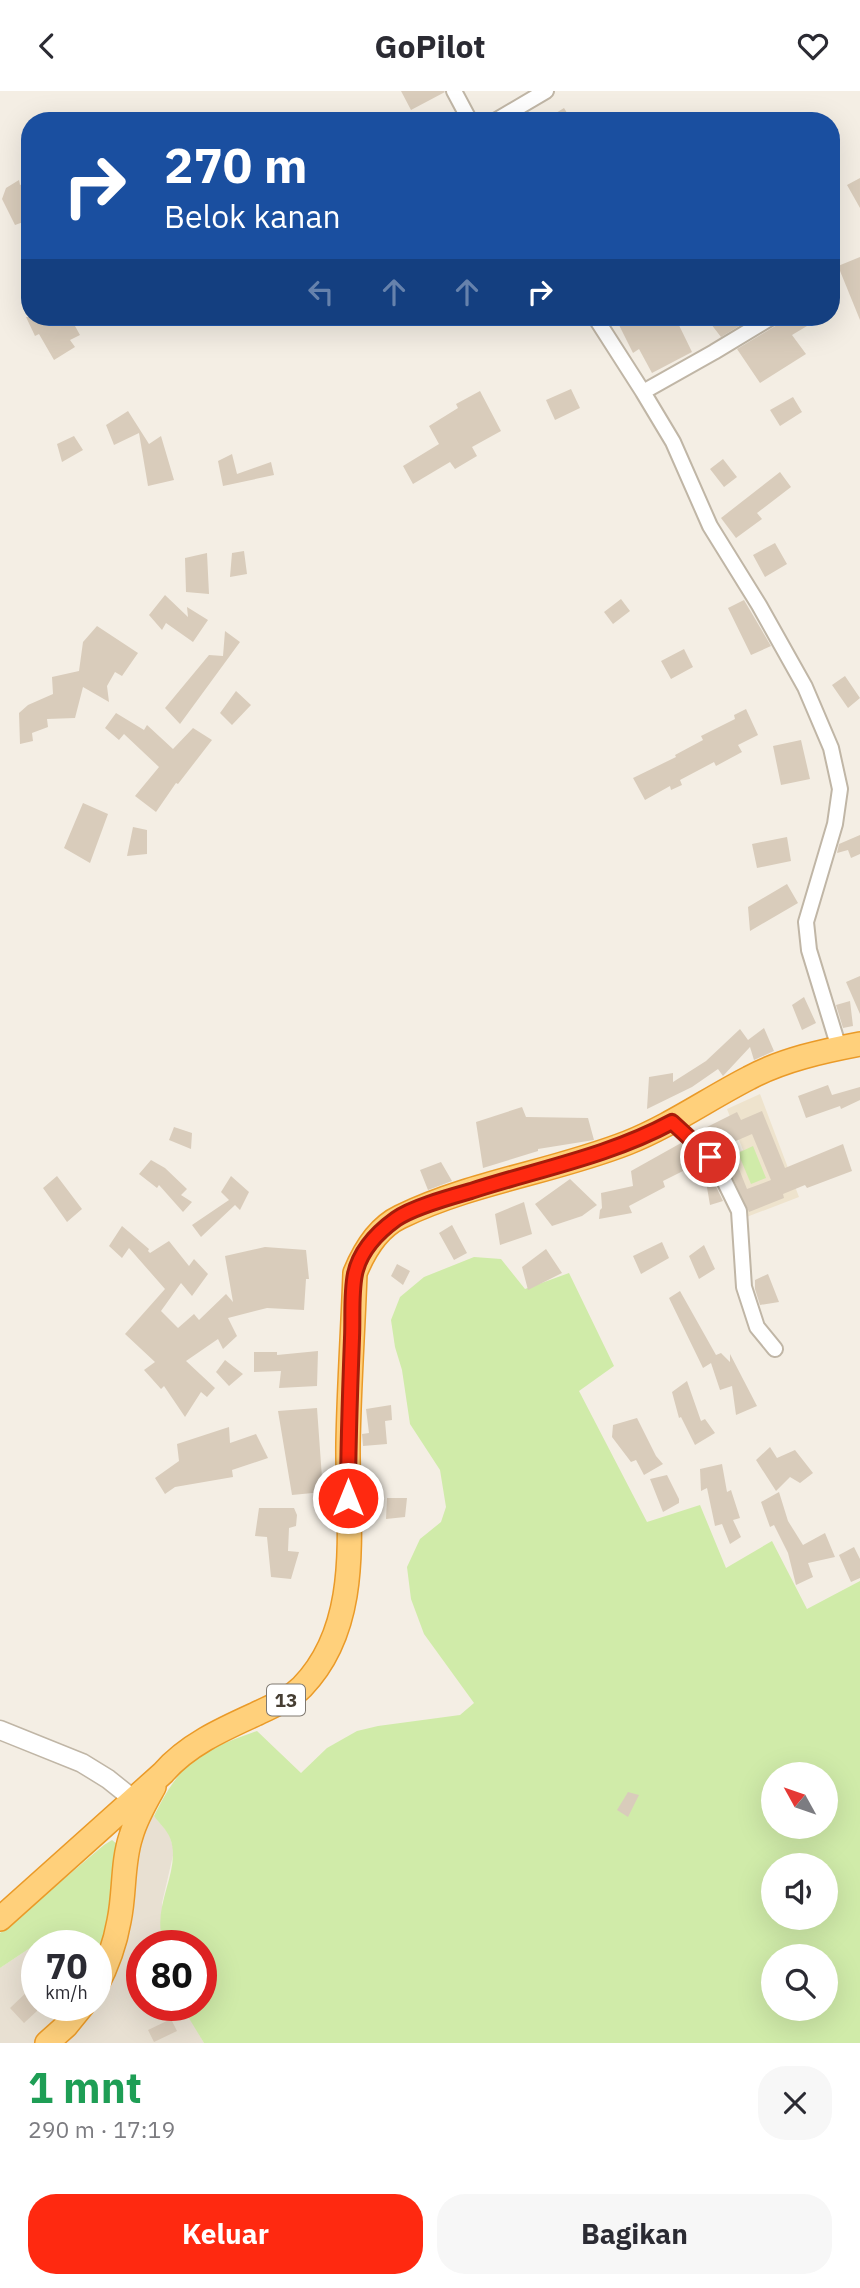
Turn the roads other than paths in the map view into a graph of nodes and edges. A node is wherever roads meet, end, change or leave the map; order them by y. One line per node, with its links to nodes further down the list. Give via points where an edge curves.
1 (454, 91): 3 (street)
2 (546, 91): 4 (street)
3 (465, 112)
4 (510, 112)
5 (601, 326): 7 (street)
6 (757, 326): 7 (street)
7 (643, 391): 8 (street, via 673,442 710,526 804,687 831,748 840,789 835,824 806,922 808,950)
8 (850, 1046): 9 (highway, 13, via 750,1077)
9 (672, 1122): 10 (street, via 715,1162 739,1211 744,1287 757,1327); 12 (highway, 13, via 569,1163 447,1198 398,1218 370,1243 355,1273 348,1575 341,1618 328,1652 289,1698 191,1748)
10 (775, 1349)
11 (0, 1730): 12 (street, via 82,1763)
12 (138, 1803): 13 (highway, 13); 14 (highway, 13)
13 (0, 1919)
14 (112, 1948)
15 (70, 2021): 16 (highway)
16 (47, 2043)

